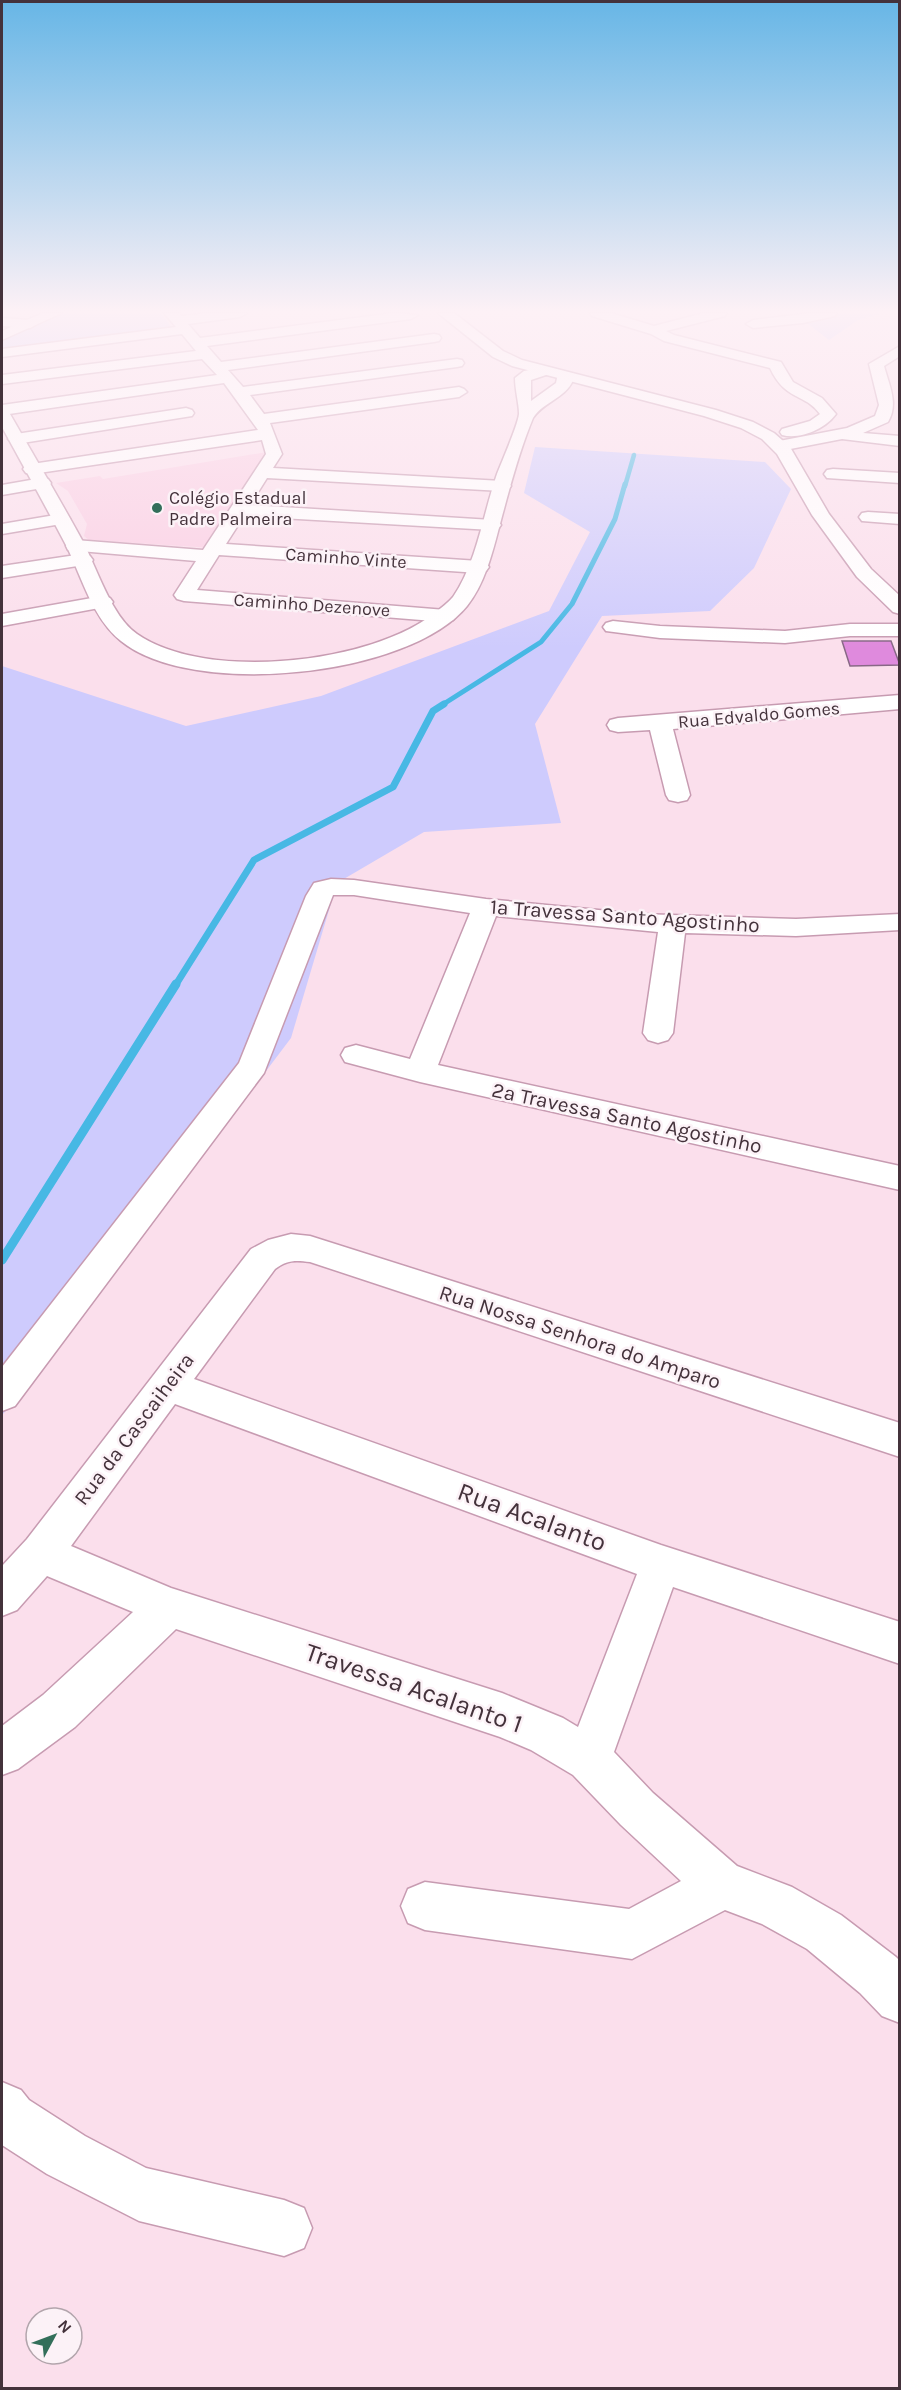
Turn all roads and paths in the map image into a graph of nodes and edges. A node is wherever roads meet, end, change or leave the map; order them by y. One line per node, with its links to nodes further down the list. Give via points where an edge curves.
1 (34, 425): 12 (street)
2 (77, 425): 10 (street)
3 (114, 425): 10 (street)
4 (277, 425): 9 (street)
5 (524, 425): 19 (street)
6 (743, 425): 13 (street)
7 (815, 425): 13 (street)
8 (870, 425): 11 (street)
9 (263, 427): 12 (street); 16 (street, via 274,454)
10 (80, 430): 12 (street)
11 (837, 435): 13 (street); 14 (street)
12 (16, 439): 15 (street); 20 (street); 23 (street)
13 (774, 441): 32 (street, via 864,573)
14 (900, 441)
15 (2, 456)
16 (262, 473): 19 (street); 21 (street)
17 (832, 474): 18 (street)
18 (900, 478)
19 (502, 486): 25 (street)
20 (2, 490)
21 (239, 510): 25 (street); 28 (street)
22 (868, 517): 24 (street)
23 (61, 519): 26 (street); 27 (street)
24 (900, 519)
25 (492, 525): 29 (street)
26 (2, 529)
27 (79, 553): 28 (street, Caminho Vinte); 30 (street, Caminho Vinte); 31 (street)
28 (210, 553): 29 (street, Caminho Vinte); 33 (street, Caminho Dezenove, via 184,595)
29 (478, 567): 33 (street, via 459,603)
30 (2, 572)
31 (103, 602): 33 (street, via 129,638 152,651 209,666 252,669 307,666 355,656 410,636); 34 (street)
32 (900, 608)
33 (446, 616)
34 (2, 620)
35 (613, 627): 36 (street, via 785,637 850,630)
36 (900, 630)
37 (900, 702): 38 (street, Rua Edvaldo Gomes)
38 (660, 723): 39 (street, Rua Edvaldo Gomes); 40 (street)
39 (618, 725)
40 (678, 795)
41 (486, 907): 43 (street, 1ª Travessa Santo Agostinho); 46 (street); 50 (street, 1ª Travessa Santo Agostinho, via 352,887 323,890 253,1066)
42 (900, 922): 43 (street, 1ª Travessa Santo Agostinho, via 723,927)
43 (673, 924): 44 (street)
44 (658, 1033)
45 (356, 1055): 46 (street, 2ª Travessa Santo Agostinho)
46 (420, 1072): 47 (street, 2ª Travessa Santo Agostinho)
47 (900, 1178)
48 (263, 1259): 49 (street, Rua da Cascaiheira); 51 (street, Rua Nossa Senhora do Amparo, via 288,1246 310,1249)
49 (167, 1385): 52 (street, Rua da Cascaiheira); 53 (street, Rua Acalanto)
50 (2, 1395)
51 (900, 1440)
52 (41, 1553): 54 (street, Rua da Cascaiheira); 55 (street, Travessa Acalanto 1)
53 (662, 1564): 56 (street, Rua Acalanto); 58 (street)
54 (2, 1596)
55 (169, 1607): 57 (street, via 58,1711); 58 (street, Travessa Acalanto 1, via 502,1715 548,1734)
56 (900, 1643)
57 (2, 1754)
58 (589, 1759): 59 (street, Travessa Acalanto 1)
59 (722, 1885): 60 (street, via 632,1934); 61 (street, via 775,1904 824,1932)
60 (425, 1906)
61 (900, 1998)
62 (2, 2109): 63 (street, via 10,2119 66,2155 139,2194)
63 (284, 2228)

